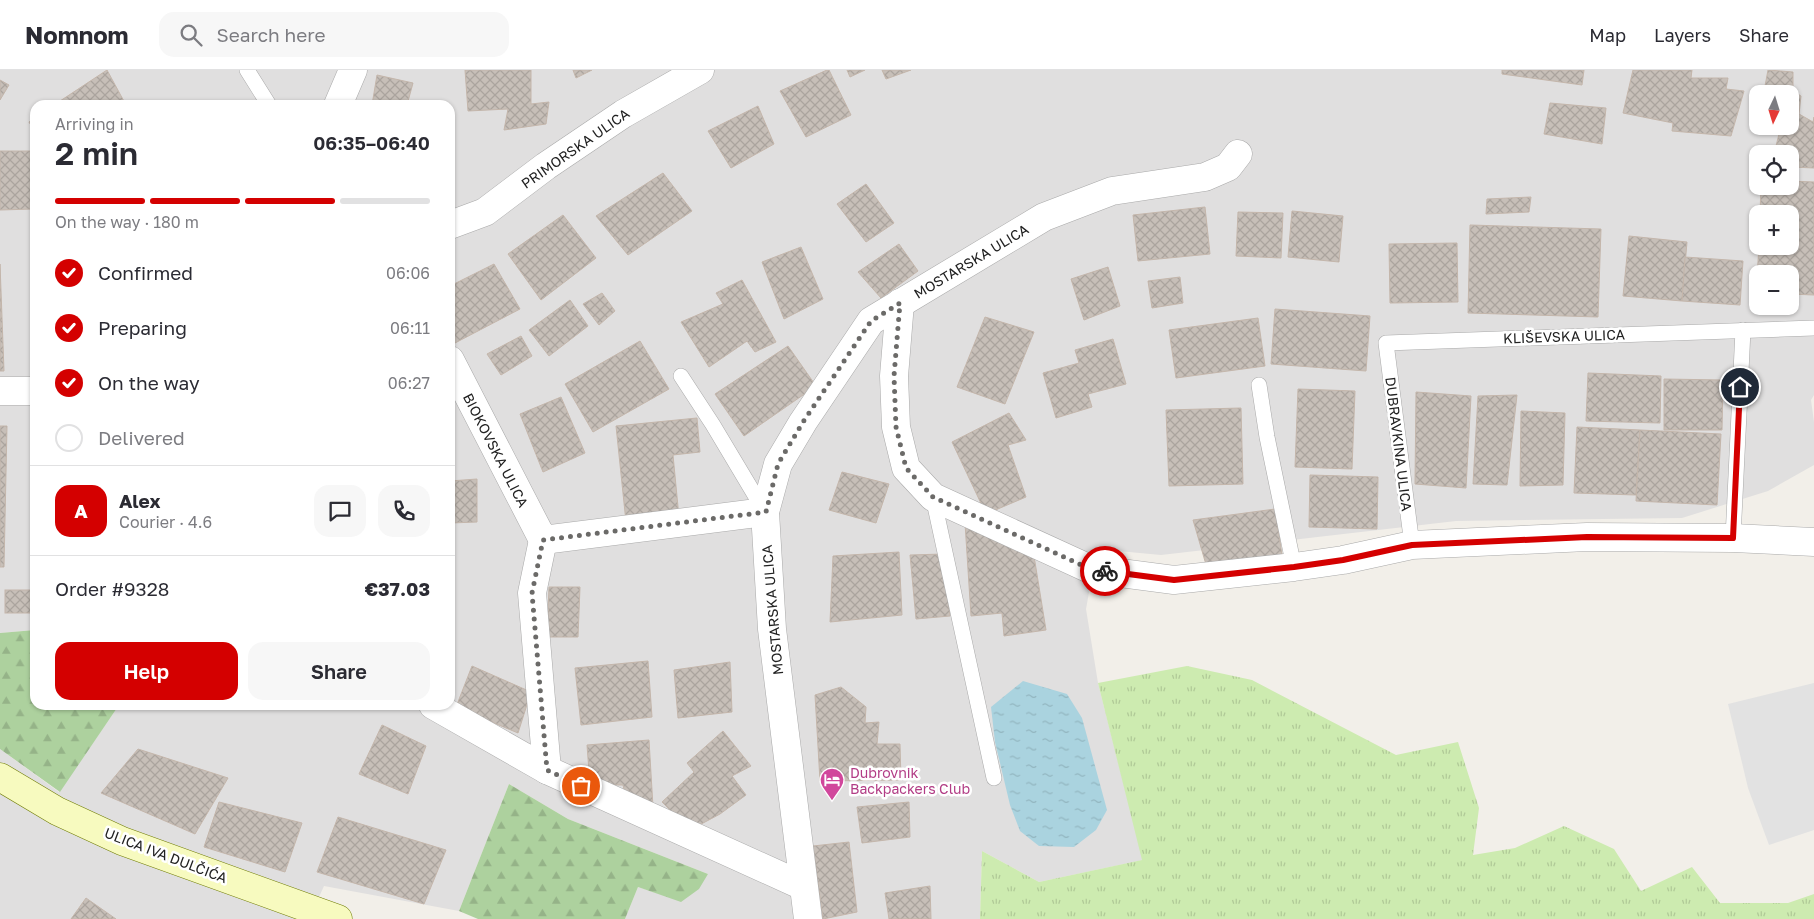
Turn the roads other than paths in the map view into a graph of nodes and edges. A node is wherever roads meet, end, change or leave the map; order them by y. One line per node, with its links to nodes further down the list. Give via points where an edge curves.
1 (247, 70): 4 (lane)
2 (353, 70): 5 (street)
3 (700, 70): 7 (street, PRIMORSKA ULICA, via 623,114 485,212)
4 (266, 100)
5 (340, 100)
6 (1238, 154): 8 (street, MOSTARSKA ULICA, via 1228,167 1205,178 1112,190 1044,217)
7 (455, 223)
8 (900, 303): 17 (street, via 894,376 896,427 906,468); 18 (street, MOSTARSKA ULICA, via 871,321 803,422 778,464)
9 (1814, 328): 10 (lane, KLIŠEVSKA ULICA)
10 (1742, 330): 11 (lane, KLIŠEVSKA ULICA); 19 (lane)
11 (1386, 343): 22 (lane, DUBRAVKINA ULICA)
12 (455, 370): 20 (street, BIOKOVSKA ULICA)
13 (681, 376): 18 (lane)
14 (1259, 385): 23 (lane)
15 (0, 391): 16 (street)
16 (30, 391)
17 (933, 497): 23 (street, via 1090,569 1174,580); 27 (lane)
18 (766, 512): 20 (street); 28 (street, MOSTARSKA ULICA, via 772,629)
19 (1733, 538): 21 (street); 22 (street, via 1587,537)
20 (543, 540): 25 (street, via 532,593)
21 (1814, 542)
22 (1412, 545): 23 (street)
23 (1294, 567)
24 (442, 710): 25 (street)
25 (547, 770): 28 (street)
26 (0, 777): 29 (main road, ULICA IVA DULČIĆA, via 58,811 122,841)
27 (994, 778)
28 (803, 886): 30 (street, MOSTARSKA ULICA)
29 (338, 919)
30 (808, 919)

